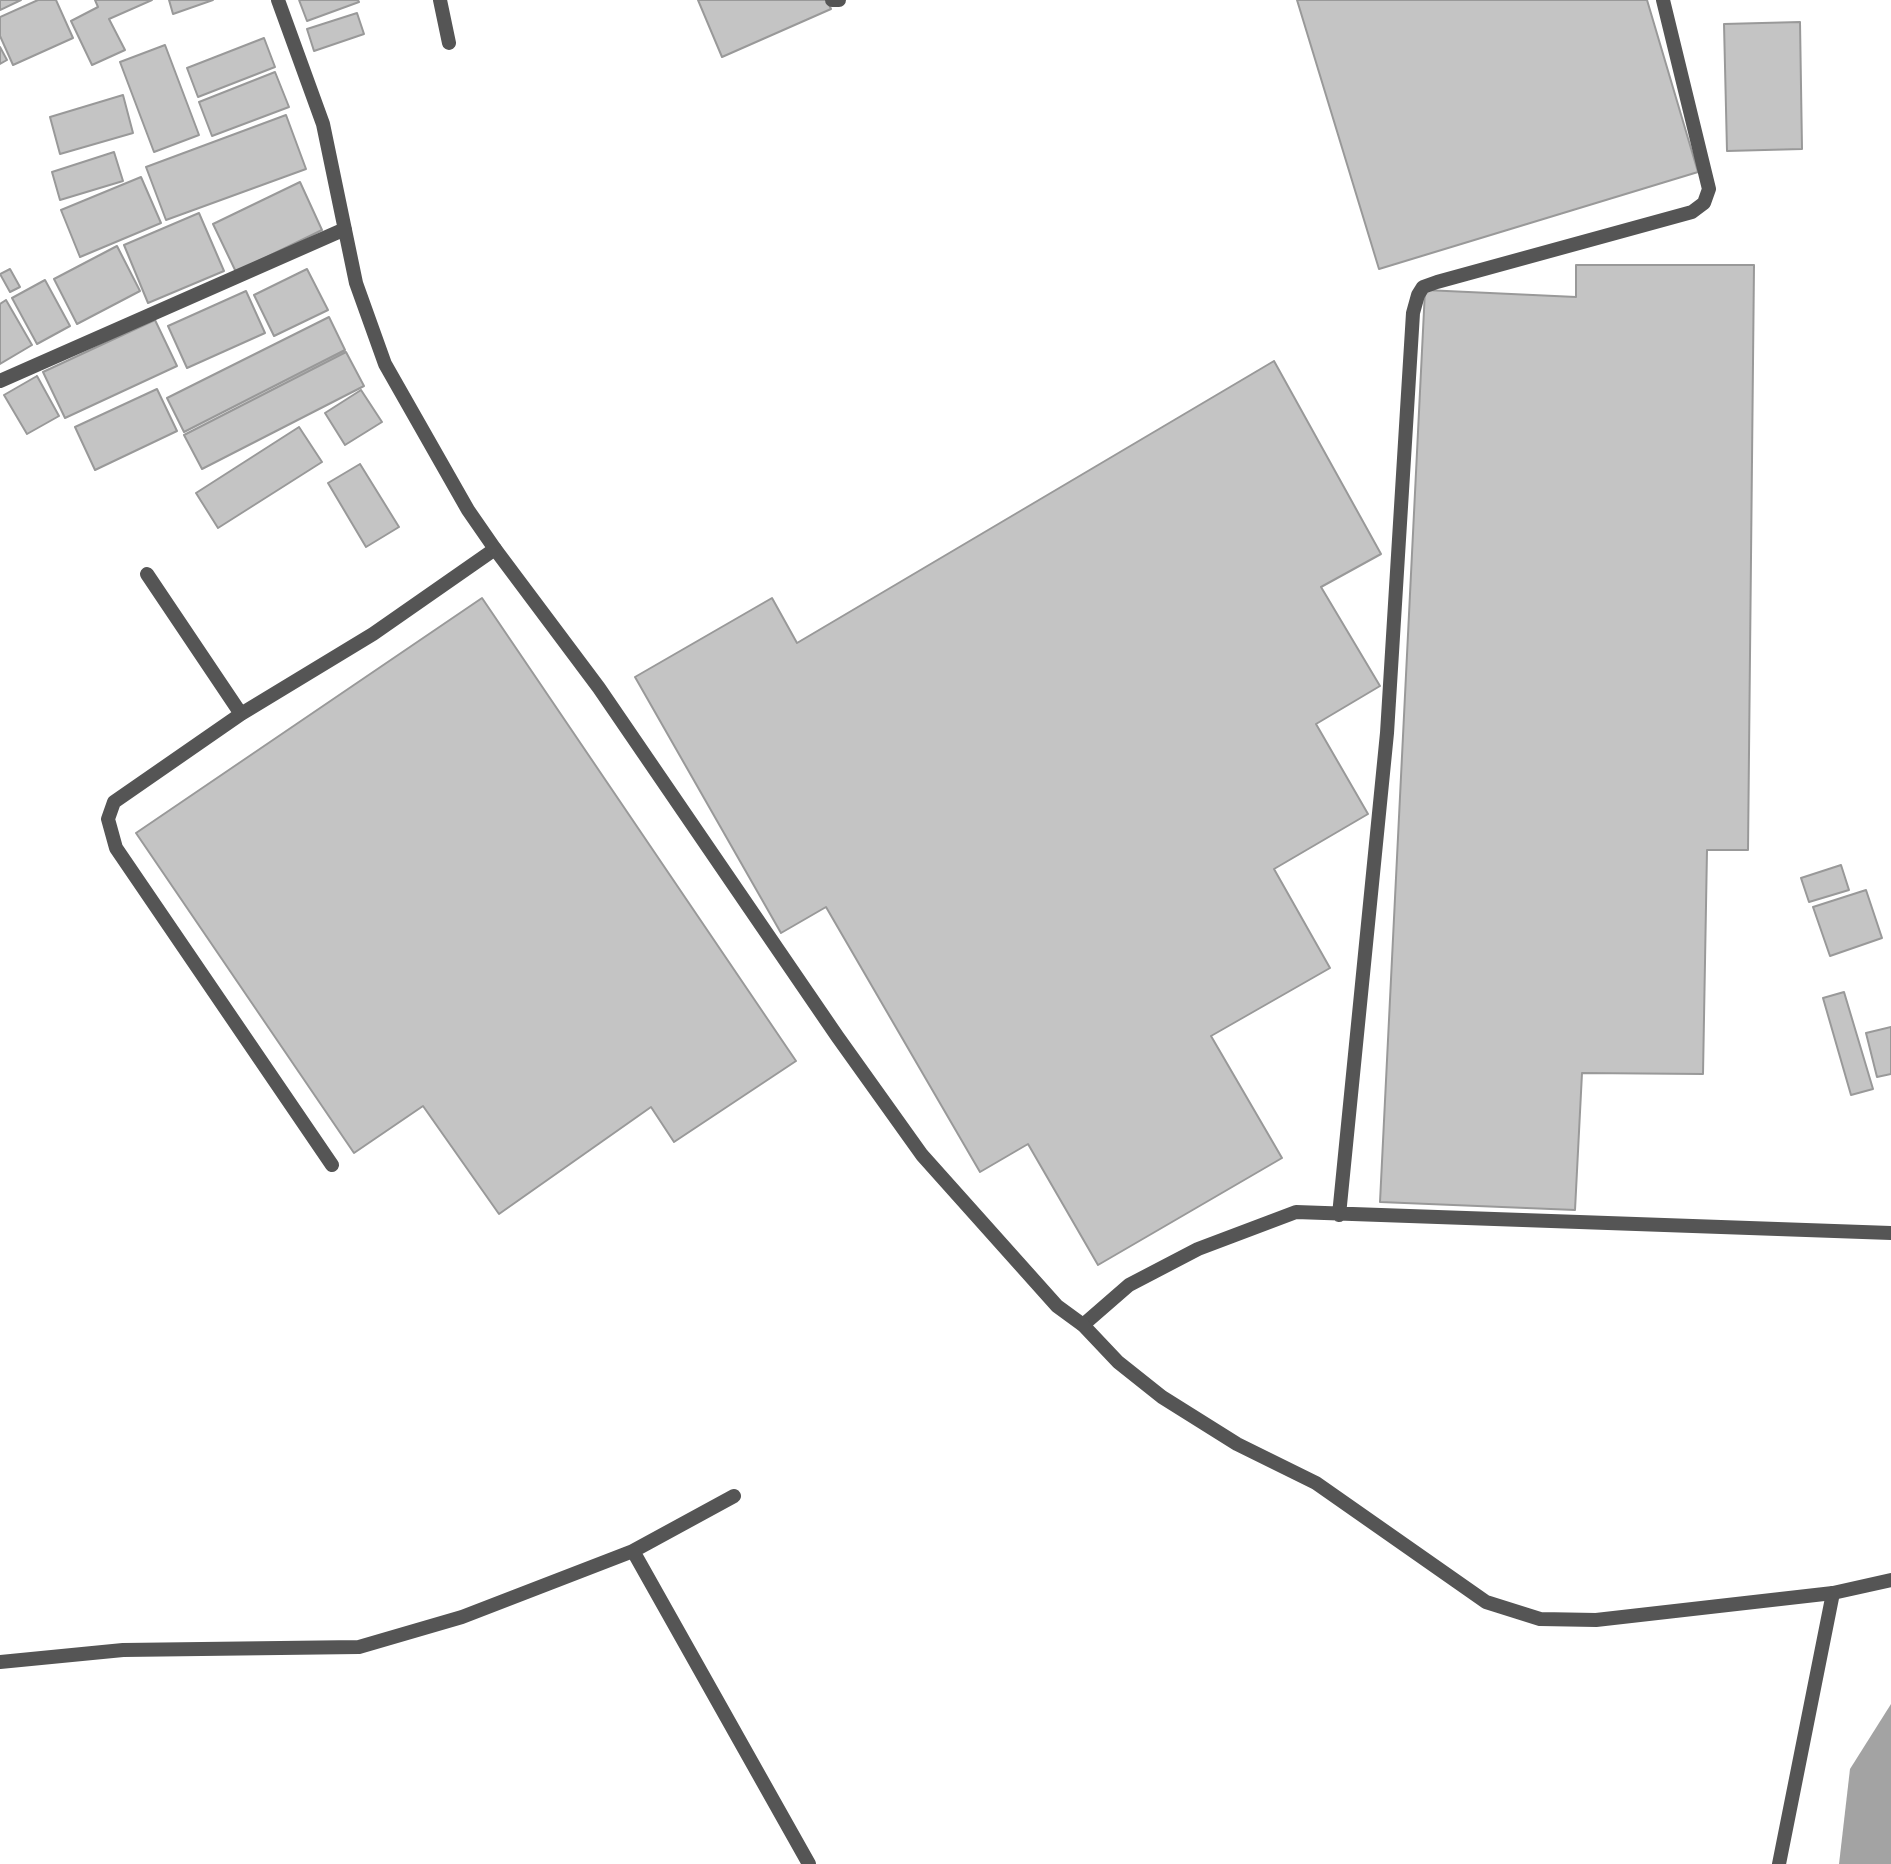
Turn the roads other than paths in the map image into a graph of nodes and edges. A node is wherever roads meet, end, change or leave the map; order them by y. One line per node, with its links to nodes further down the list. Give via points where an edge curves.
1 (278, 0): 7 (street, via 323,124)
2 (440, 0): 6 (street)
3 (832, 0): 4 (street)
4 (839, 0)
5 (1663, 0): 13 (street, via 1709,189 1704,203 1692,212 1437,282 1423,287 1415,304 1387,733)
6 (449, 43)
7 (345, 229): 8 (street); 9 (street, via 356,283 385,365)
8 (0, 381)
9 (495, 550): 11 (street, via 373,634); 15 (street, via 599,688 922,1155 1051,1300)
10 (147, 574): 11 (street)
11 (241, 714): 12 (street, via 114,802 108,819 116,848)
12 (332, 1165)
13 (1339, 1215): 14 (street); 15 (street, via 1296,1212 1198,1249 1129,1285)
14 (1891, 1233)
15 (1083, 1325): 19 (street, via 1118,1362 1162,1397 1237,1444 1317,1483 1486,1602 1540,1619 1596,1620)
16 (734, 1496): 17 (street)
17 (633, 1551): 20 (street, via 462,1617 359,1647 123,1650); 21 (street)
18 (1891, 1580): 19 (street)
19 (1833, 1593): 22 (street)
20 (0, 1662)
21 (809, 1864)
22 (1779, 1864)

